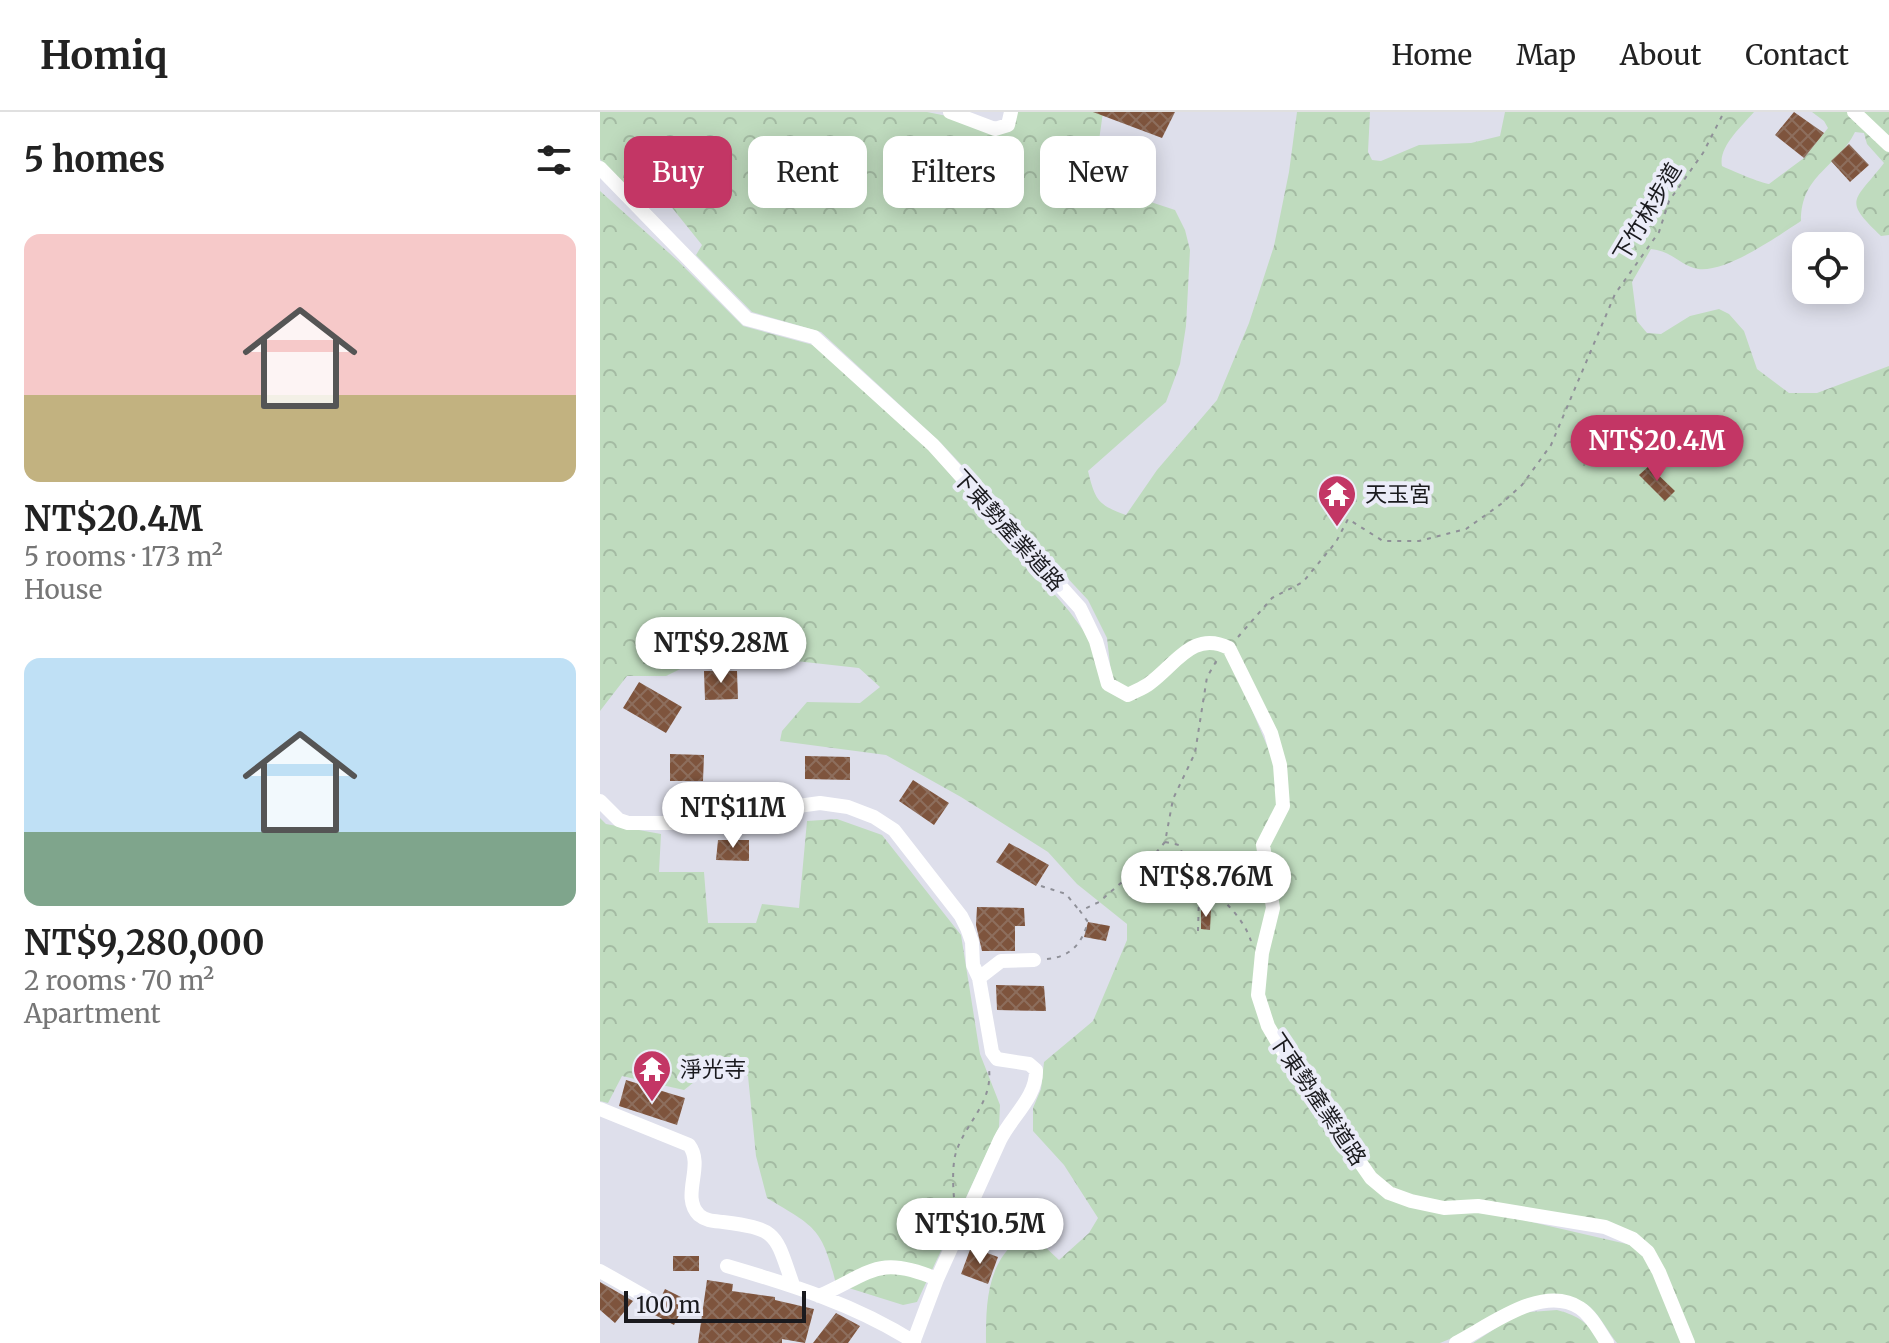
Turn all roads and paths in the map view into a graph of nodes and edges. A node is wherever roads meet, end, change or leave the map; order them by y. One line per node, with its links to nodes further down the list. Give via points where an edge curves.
1 (950, 112): 2 (street, via 995,129 1008,125)
2 (1011, 112)
3 (1724, 112): 7 (path, 下竹林步道, via 1669,201 1659,232 1615,294 1551,445 1522,485 1466,529 1419,541 1383,541 1348,519 1303,582 1272,598)
4 (1854, 112): 5 (street)
5 (1889, 145)
6 (600, 168): 7 (street, 下東勢產業道路, via 747,319 814,337 933,445 1080,608 1108,684 1128,695 1149,685 1194,645 1215,641)
7 (1229, 648): 9 (path, 下竹林步道, via 1207,677 1195,753 1173,799); 29 (street, 下東勢產業道路, via 1271,733 1280,765 1283,806 1263,845 1273,908 1258,995 1282,1050 1371,1178 1389,1193 1444,1208 1478,1206 1605,1227 1633,1239 1648,1252)
8 (600, 801): 16 (street, via 628,823 732,823 820,803 874,817 894,830 961,916)
9 (1165, 842): 11 (path, via 1179,845); 12 (path, via 1142,869)
10 (1041, 886): 12 (path, via 1066,894)
11 (1199, 895): 13 (path); 14 (path, via 1220,897 1244,922)
12 (1080, 911): 15 (path, via 1088,922 1075,949)
13 (1198, 931)
14 (1252, 943)
15 (1034, 960): 16 (street, via 1001,961)
16 (979, 978): 22 (street, via 992,1052 997,1059 1029,1064 1036,1078 1026,1103 1008,1123)
17 (988, 1063): 19 (path, via 987,1095 955,1156)
18 (600, 1109): 23 (street, via 689,1145 697,1158 692,1204 698,1213 707,1221 768,1232)
19 (957, 1214)
20 (727, 1266): 23 (street)
21 (600, 1271): 25 (street)
22 (937, 1279): 24 (street, via 911,1268 882,1268); 26 (street)
23 (793, 1285): 24 (street)
24 (819, 1296): 26 (street, via 879,1320)
25 (646, 1297)
26 (914, 1342)
27 (1456, 1343): 28 (street, via 1517,1308 1555,1303 1583,1310)
28 (1607, 1343)
29 (1688, 1343)

